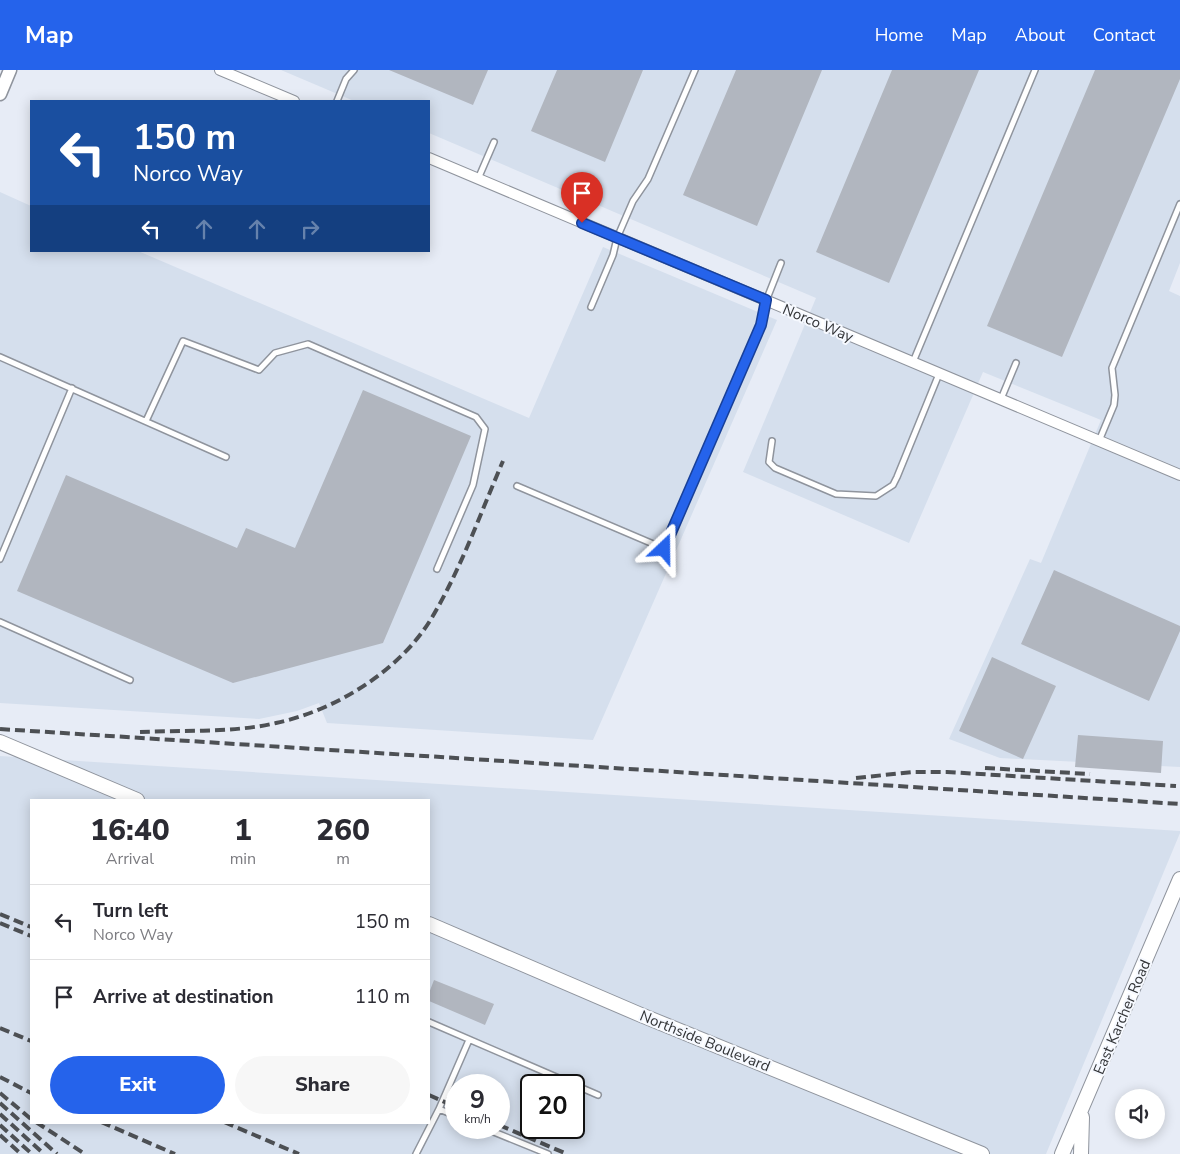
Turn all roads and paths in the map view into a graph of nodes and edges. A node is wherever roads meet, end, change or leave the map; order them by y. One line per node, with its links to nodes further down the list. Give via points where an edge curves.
1 (10, 70): 6 (street)
2 (220, 70): 7 (street)
3 (354, 70): 8 (lane)
4 (695, 70): 13 (lane, via 648,180 633,201)
5 (1035, 70): 18 (lane)
6 (0, 94)
7 (292, 100)
8 (336, 100)
9 (494, 142): 11 (lane)
10 (430, 158): 11 (street, Norco Way)
11 (478, 179): 13 (street, Norco Way)
12 (1180, 204): 25 (lane, via 1112,368 1114,405)
13 (617, 238): 15 (street, Norco Way); 16 (lane)
14 (781, 263): 15 (lane)
15 (766, 300): 18 (street, Norco Way); 28 (lane, via 761,325 664,549)
16 (591, 308)
17 (0, 357): 21 (lane)
18 (913, 362): 20 (street, Norco Way)
19 (1016, 363): 22 (lane)
20 (939, 374): 22 (street, Norco Way); 24 (lane, via 898,477 893,485 876,496 836,494 775,468 769,462)
21 (72, 388): 23 (lane); 29 (lane)
22 (1001, 400): 25 (street, Norco Way)
23 (146, 421): 26 (lane); 30 (lane, via 183,341 259,370 274,353 308,344 476,417 485,429 473,484)
24 (772, 441)
25 (1098, 441): 27 (street, Norco Way)
26 (226, 457)
27 (1180, 476)
28 (517, 486)
29 (0, 559)
30 (437, 569)
31 (0, 622): 32 (lane)
32 (130, 680)
33 (0, 742): 34 (main road)
34 (135, 799)
35 (1180, 879): 41 (main road, East Karcher Road)
36 (430, 924): 46 (main road, Northside Boulevard, via 641,1015)
37 (430, 1022): 38 (lane)
38 (469, 1040): 39 (lane); 40 (lane)
39 (598, 1095)
40 (439, 1109): 42 (lane); 44 (lane)
41 (1083, 1109): 47 (main road, East Karcher Road); 48 (main road)
42 (445, 1111)
43 (510, 1139): 45 (lane)
44 (416, 1154)
45 (548, 1154)
46 (982, 1154)
47 (1062, 1154)
48 (1080, 1154)

